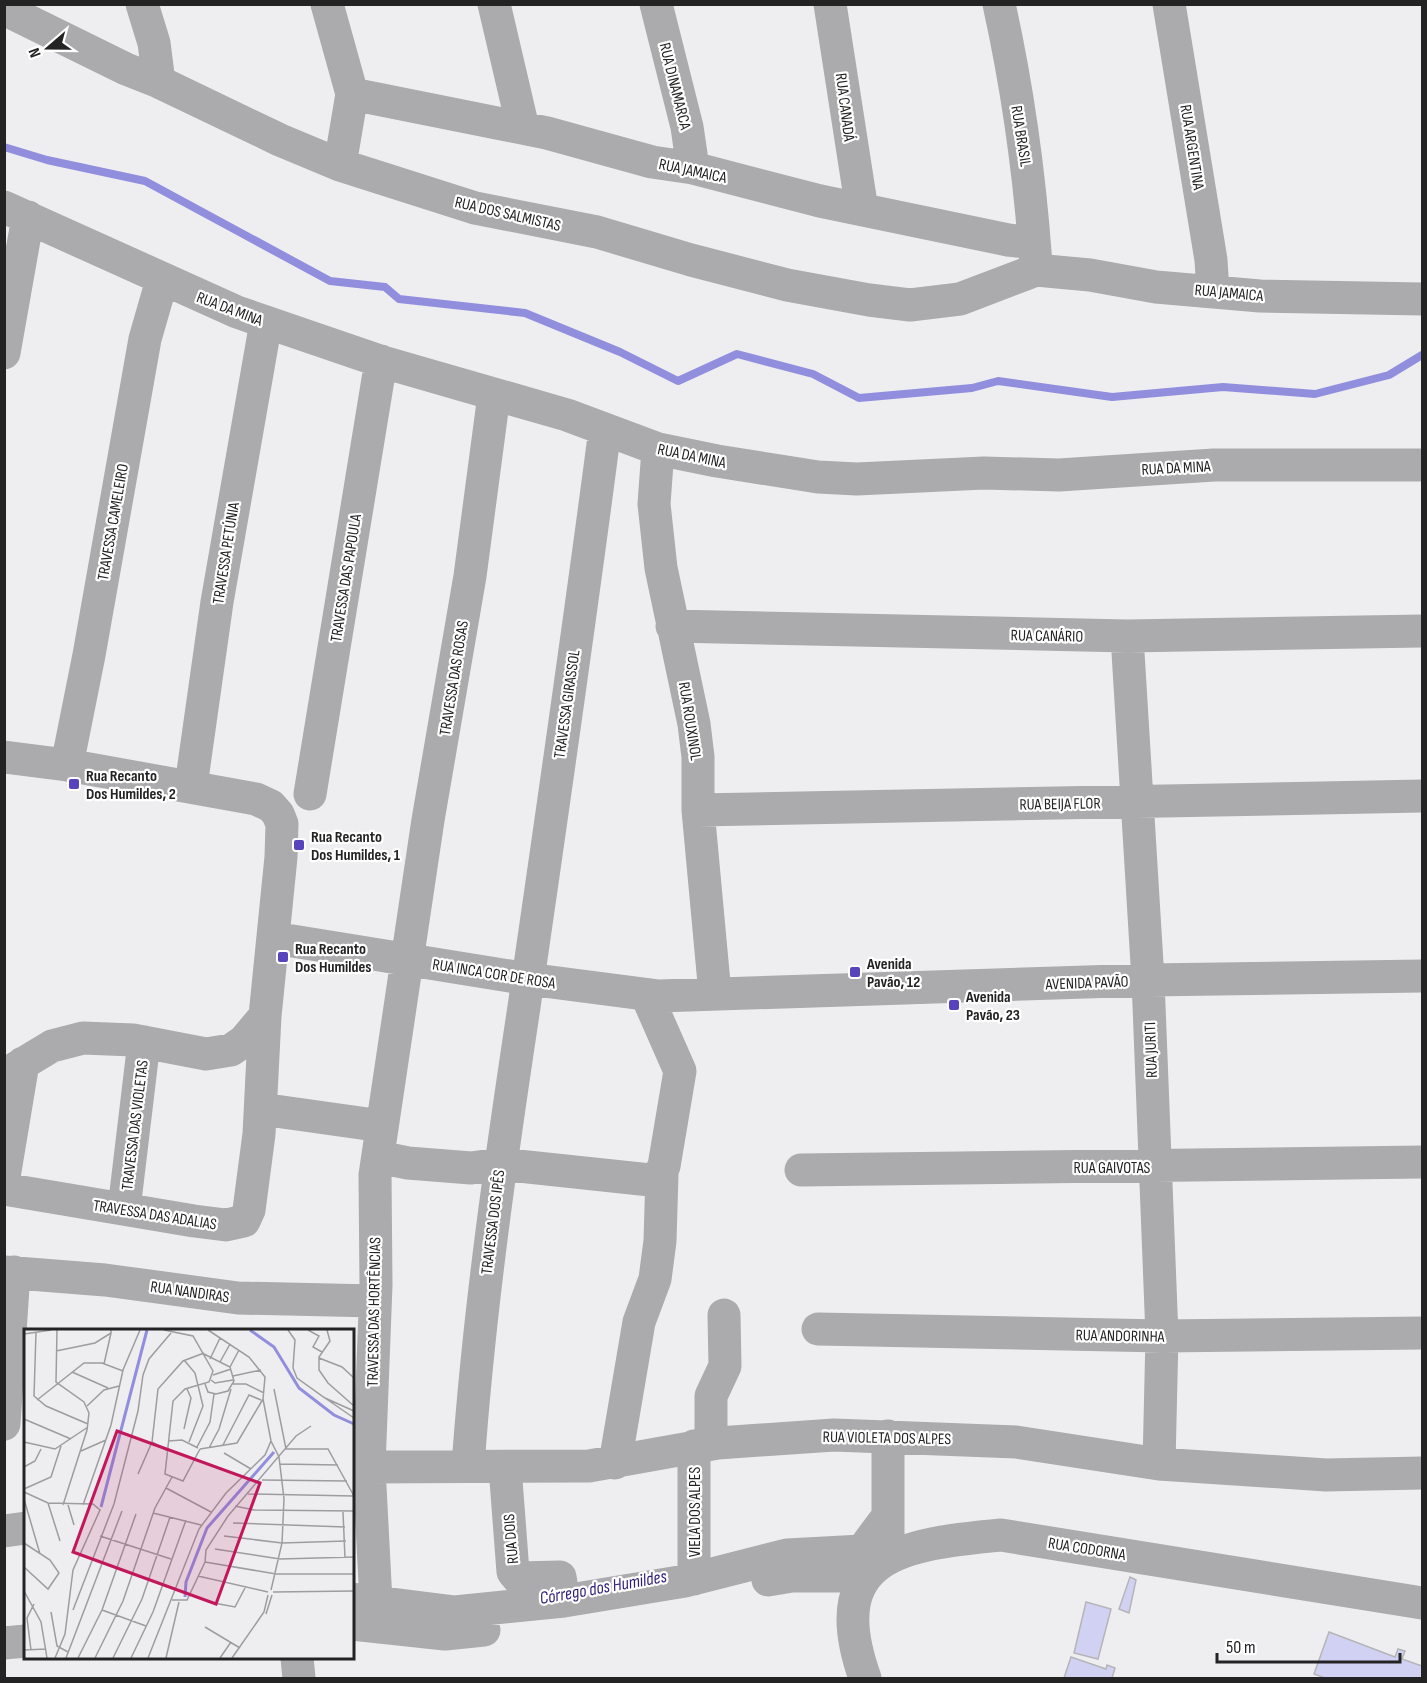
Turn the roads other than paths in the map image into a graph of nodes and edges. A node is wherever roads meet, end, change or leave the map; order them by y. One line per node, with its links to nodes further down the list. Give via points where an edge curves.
1 (142, 4): 9 (street, via 154,43)
2 (327, 4): 10 (street)
3 (494, 4): 11 (street)
4 (656, 4): 13 (street, RUA DINAMARCA, via 687,127)
5 (830, 4): 14 (street, RUA CANADÁ)
6 (999, 4): 16 (street, RUA BRASIL, via 1029,180)
7 (1169, 4): 18 (street, RUA ARGENTINA)
8 (4, 9): 9 (street, RUA DOS SALMISTAS)
9 (159, 82): 12 (street, RUA DOS SALMISTAS)
10 (352, 94): 11 (street, RUA JAMAICA); 12 (street)
11 (523, 128): 13 (street, RUA JAMAICA, via 652,162)
12 (340, 165): 16 (street, RUA DOS SALMISTAS, via 475,208 597,232 691,261 869,300 910,305 960,299)
13 (693, 168): 14 (street, RUA JAMAICA)
14 (862, 210): 16 (street, RUA JAMAICA, via 1008,240)
15 (16, 212): 17 (street, RUA DA MINA); 21 (street)
16 (1035, 256): 18 (street, RUA JAMAICA, via 1090,275 1156,287)
17 (162, 280): 20 (street, RUA DA MINA); 31 (street, TRAVESSA CAMELEIRO, via 145,339)
18 (1213, 291): 19 (street, RUA JAMAICA, via 1260,296)
19 (1422, 299)
20 (266, 322): 22 (street, RUA DA MINA); 32 (street, TRAVESSA PETÚNIA, via 217,602)
21 (4, 353)
22 (381, 361): 23 (street, RUA DA MINA); 33 (street, TRAVESSA DAS PAPOULA)
23 (494, 395): 24 (street, RUA DA MINA); 38 (street, TRAVESSA DAS ROSAS, via 472,564)
24 (604, 429): 25 (street, RUA DA MINA); 40 (street, TRAVESSA GIRASSOL)
25 (658, 449): 26 (street, RUA DA MINA, via 818,477 857,479 984,473 1059,475 1224,465); 27 (street, RUA ROUXINOL, via 654,504 660,568)
26 (1422, 465)
27 (672, 626): 29 (street, RUA CANÁRIO); 36 (street, RUA ROUXINOL, via 694,724)
28 (1422, 631): 29 (street, RUA CANÁRIO)
29 (1127, 636): 35 (street, RUA JURITI)
30 (4, 757): 31 (street)
31 (67, 765): 32 (street)
32 (191, 786): 37 (street, via 256,799 278,814 282,824 281,857)
33 (309, 794)
34 (1422, 796): 35 (street, RUA BEIJA FLOR)
35 (1138, 801): 36 (street, RUA BEIJA FLOR); 41 (street, RUA JURITI)
36 (698, 810): 42 (street, RUA ROUXINOL)
37 (274, 938): 38 (street, RUA INCA COR DE ROSA); 44 (street)
38 (408, 960): 40 (street, RUA INCA COR DE ROSA); 48 (street, TRAVESSA DAS HORTÊNCIAS)
39 (1422, 976): 41 (street, AVENIDA PAVÃO)
40 (528, 979): 43 (street, RUA INCA COR DE ROSA); 50 (street, TRAVESSA DOS IPÊS)
41 (1148, 980): 42 (street, AVENIDA PAVÃO); 51 (street, RUA JURITI)
42 (715, 994): 43 (street, RUA INCA COR DE ROSA)
43 (647, 996): 53 (street, via 680,1071)
44 (265, 1016): 45 (street, via 244,1041 219,1054); 47 (street, TRAVESSA DAS ADALIAS)
45 (144, 1042): 46 (street, via 83,1038 52,1046); 56 (street, TRAVESSA DAS VIOLETAS)
46 (14, 1069): 54 (street)
47 (261, 1109): 48 (street); 56 (street, TRAVESSA DAS ADALIAS, via 249,1209 244,1221 226,1225)
48 (380, 1142): 50 (street, via 408,1163 471,1168); 58 (street, TRAVESSA DAS HORTÊNCIAS, via 374,1207)
49 (1422, 1162): 51 (street, RUA GAIVOTAS)
50 (499, 1164): 53 (street); 69 (street, TRAVESSA DOS IPÊS, via 472,1395)
51 (1154, 1167): 52 (street, RUA GAIVOTAS); 62 (street, RUA JURITI)
52 (801, 1170)
53 (656, 1177): 67 (street, via 660,1241 655,1279 639,1322)
54 (4, 1178)
55 (4, 1189): 56 (street, TRAVESSA DAS ADALIAS)
56 (124, 1209)
57 (9, 1272): 58 (street, RUA NANDIRAS, via 238,1298); 64 (street)
58 (375, 1301): 63 (street, TRAVESSA DAS HORTÊNCIAS)
59 (724, 1315): 66 (street, VIELA DOS ALPES, via 725,1366 711,1396)
60 (818, 1329): 62 (street, RUA ANDORINHA)
61 (1422, 1333): 62 (street, RUA ANDORINHA)
62 (1162, 1336): 68 (street, RUA JURITI)
63 (362, 1396): 71 (street, TRAVESSA DAS HORTÊNCIAS)
64 (4, 1424)
65 (888, 1436): 66 (street, RUA VIOLETA DOS ALPES, via 810,1436); 68 (street, RUA VIOLETA DOS ALPES, via 1016,1442); 73 (street)
66 (703, 1445): 67 (street, RUA VIOLETA DOS ALPES); 79 (street, VIELA DOS ALPES)
67 (615, 1463): 70 (street, RUA VIOLETA DOS ALPES)
68 (1159, 1464): 72 (street, RUA VIOLETA DOS ALPES, via 1326,1475)
69 (468, 1466): 70 (street, RUA VIOLETA DOS ALPES); 71 (street, RUA VIOLETA DOS ALPES)
70 (505, 1467): 82 (street, RUA DOIS, via 513,1572 518,1578 560,1577)
71 (361, 1468): 80 (street, TRAVESSA DAS HORTÊNCIAS)
72 (1422, 1473)
73 (888, 1516): 76 (street); 78 (street, via 862,1551)
74 (24, 1528): 75 (street)
75 (4, 1531)
76 (884, 1559): 78 (street, RUA CODORNA); 81 (street, RUA CODORNA, via 945,1540 1001,1535); 90 (street, via 858,1586 855,1650)
77 (790, 1565): 78 (street); 79 (street); 82 (street)
78 (839, 1566)
79 (694, 1579): 82 (street)
80 (364, 1600): 82 (street, via 455,1612)
81 (1422, 1603)
82 (553, 1611): 85 (street, via 445,1634)
83 (4, 1620): 84 (street)
84 (24, 1620)
85 (354, 1624)
86 (24, 1641): 87 (street)
87 (4, 1643)
88 (297, 1659): 89 (street)
89 (299, 1678)
90 (865, 1678)

